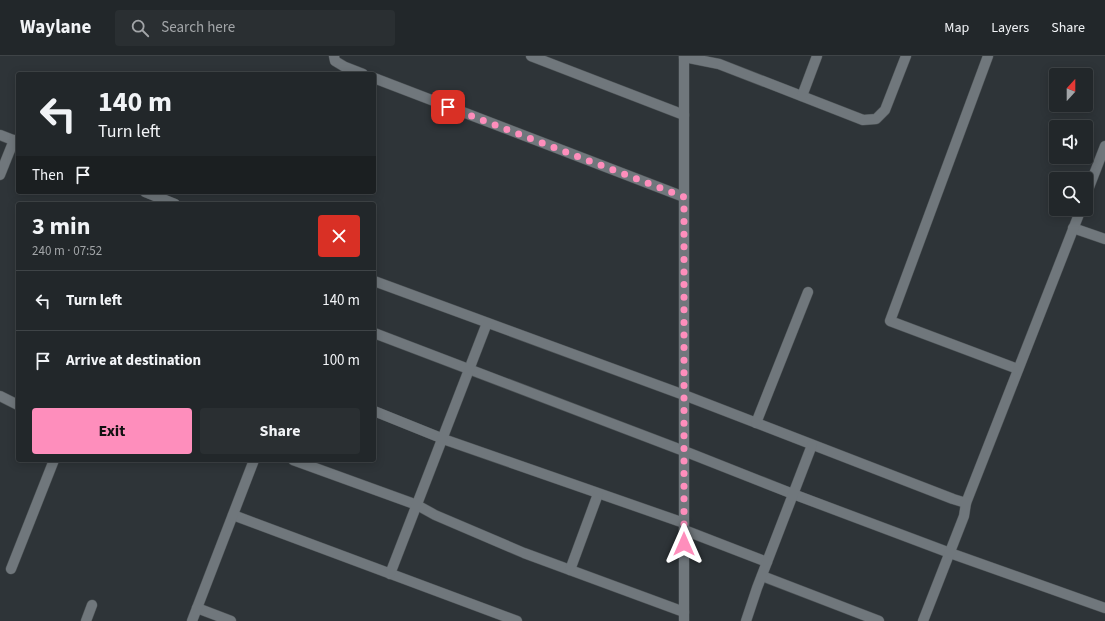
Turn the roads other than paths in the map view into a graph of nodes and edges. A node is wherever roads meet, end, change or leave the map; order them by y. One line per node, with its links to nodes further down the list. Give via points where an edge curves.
1 (334, 56): 7 (street, via 335,61)
2 (531, 56): 10 (street)
3 (684, 56): 9 (street, via 719,64); 10 (street)
4 (817, 56): 9 (street)
5 (906, 56): 9 (street, via 885,110 876,119 863,120)
6 (988, 56): 27 (street, via 890,321)
7 (358, 72)
8 (376, 79): 17 (street)
9 (802, 96)
10 (684, 115): 17 (street)
11 (0, 135): 12 (street)
12 (16, 141): 14 (street)
13 (1105, 146): 15 (street)
14 (0, 175)
15 (1093, 177)
16 (150, 194): 18 (street)
17 (684, 197): 28 (street)
18 (170, 202)
19 (1078, 216): 20 (street)
20 (1073, 228): 21 (street); 27 (street)
21 (1105, 239)
22 (376, 282): 24 (street)
23 (808, 292): 32 (street)
24 (487, 323): 26 (street); 28 (street)
25 (376, 334): 26 (street)
26 (468, 369): 33 (street); 35 (street)
27 (1018, 369): 41 (street)
28 (684, 395): 32 (street); 35 (street)
29 (0, 396): 30 (street)
30 (16, 404)
31 (376, 412): 33 (street)
32 (756, 423): 34 (street)
33 (442, 439): 39 (street); 42 (street)
34 (812, 445): 40 (street); 41 (street)
35 (684, 451): 40 (street); 44 (street)
36 (53, 462): 47 (street)
37 (253, 462): 43 (street)
38 (299, 462): 42 (street)
39 (598, 494): 44 (street); 48 (street)
40 (793, 494): 45 (street); 46 (street)
41 (966, 503): 45 (street, via 964,516)
42 (417, 505): 48 (street, via 524,553); 49 (street)
43 (233, 515): 49 (street); 52 (street)
44 (684, 527): 46 (street); 54 (street)
45 (950, 553): 53 (street); 55 (street)
46 (767, 562): 50 (street)
47 (11, 569)
48 (570, 570): 54 (street)
49 (390, 574): 59 (street)
50 (762, 576): 60 (street); 61 (street)
51 (92, 605): 56 (street)
52 (197, 608): 57 (street); 58 (street)
53 (1105, 608)
54 (684, 617)
55 (924, 620)
56 (86, 621)
57 (192, 621)
58 (231, 621)
59 (516, 621)
60 (746, 621)
61 (879, 621)

